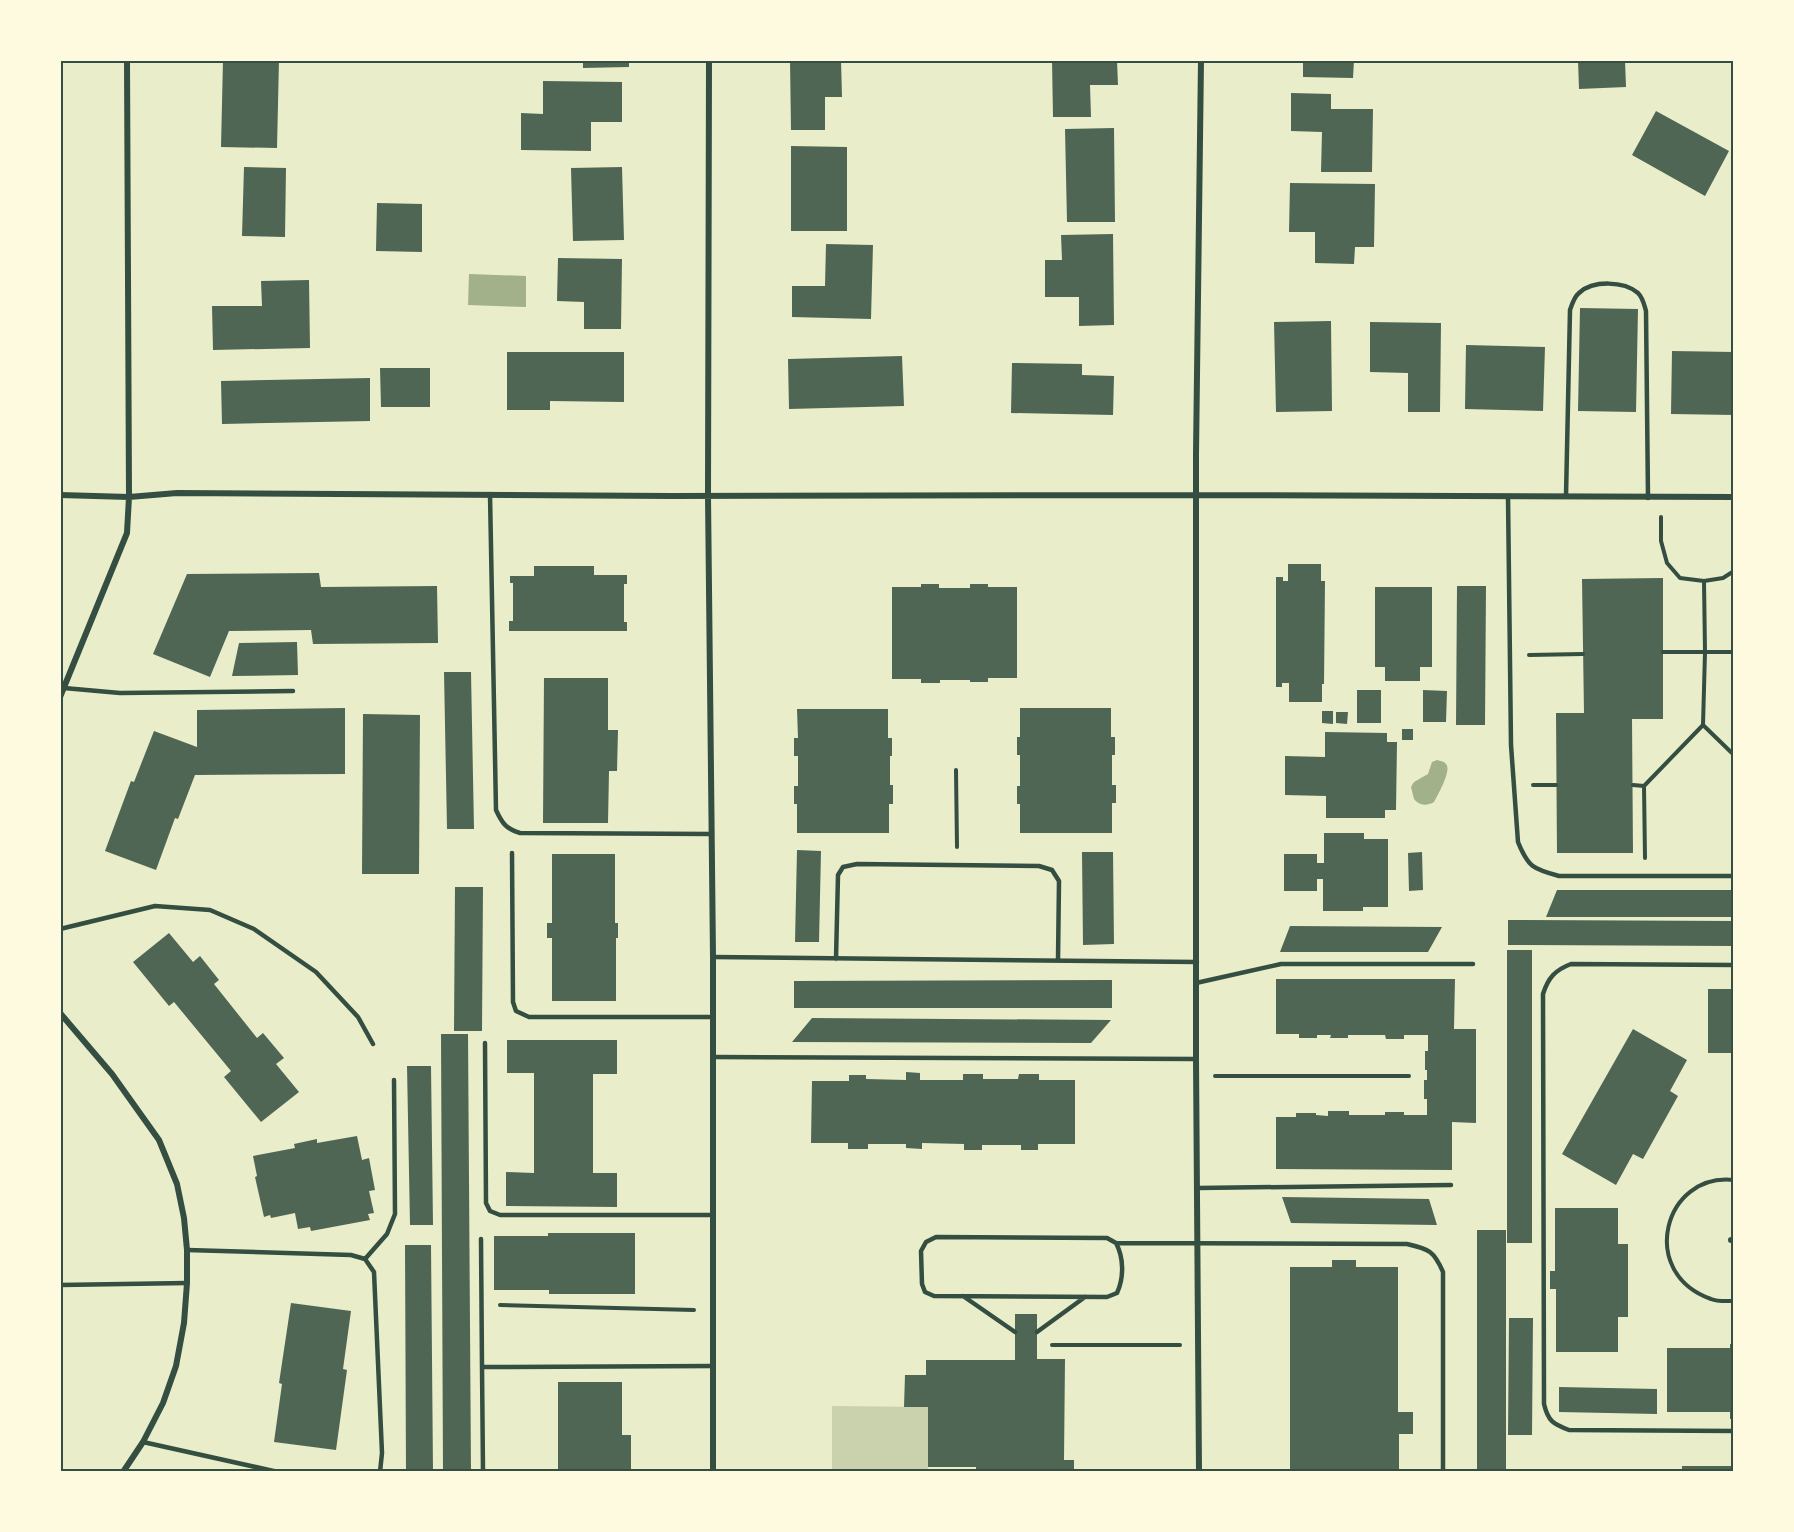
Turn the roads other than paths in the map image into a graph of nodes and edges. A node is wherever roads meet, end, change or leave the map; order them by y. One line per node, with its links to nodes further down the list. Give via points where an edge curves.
1 (127, 60): 10 (street)
2 (709, 60): 7 (street)
3 (1201, 60): 6 (street)
4 (490, 494): 7 (street); 10 (street, via 177,493); 16 (lane, via 496,810 501,821 508,830 520,833)
5 (60, 495): 10 (street)
6 (1197, 495): 7 (street); 8 (street); 23 (street)
7 (708, 496): 16 (street)
8 (1508, 496): 9 (street); 18 (lane, via 1511,746 1518,842 1524,856 1531,866 1559,876)
9 (1566, 496): 12 (street); 12 (lane, via 1570,310 1579,292 1607,284 1626,286 1638,294 1646,311)
10 (129, 497): 13 (street, via 127,533)
11 (1734, 497): 12 (street)
12 (1648, 498)
13 (64, 688): 14 (lane, via 120,693); 15 (street)
14 (293, 691)
15 (60, 697)
16 (712, 834): 20 (street)
17 (512, 853): 28 (lane, via 516,1011 529,1017)
18 (1734, 876)
19 (60, 929): 30 (lane, via 155,906 210,910 254,929 316,972 358,1017)
20 (713, 957): 21 (lane); 28 (street)
21 (836, 959): 22 (lane); 22 (lane, via 838,875 843,867 856,864 1039,866 1052,870 1059,881)
22 (1058, 960): 23 (lane)
23 (1197, 963): 26 (street)
24 (1473, 964): 26 (lane, via 1281,964)
25 (1734, 965): 50 (lane, via 1571,964 1558,969 1547,981 1543,994 1547,1417 1569,1430)
26 (1196, 983): 32 (street)
27 (60, 1013): 40 (street, via 112,1074 159,1140 177,1184)
28 (712, 1017): 31 (street)
29 (485, 1043): 36 (lane, via 486,1203 490,1211 500,1215)
30 (373, 1044)
31 (713, 1057): 32 (lane); 36 (street)
32 (1196, 1059): 35 (street)
33 (394, 1080): 41 (lane, via 395,1214 387,1234)
34 (1451, 1185): 35 (lane)
35 (1198, 1188): 39 (street)
36 (713, 1215): 49 (street)
37 (481, 1239): 48 (lane)
38 (1116, 1243): 39 (lane); 44 (lane, via 1107,1238 947,1237 926,1242 921,1251 925,1292 934,1296); 45 (lane, via 1122,1253 1122,1283 1117,1293)
39 (1199, 1243): 57 (street); 58 (lane, via 1407,1244 1425,1248 1437,1258 1443,1272)
40 (188, 1250): 41 (lane, via 351,1255); 42 (street)
41 (365, 1259): 54 (lane, via 374,1272)
42 (187, 1284): 43 (lane); 51 (street, via 176,1366)
43 (60, 1285)
44 (963, 1296): 45 (lane); 46 (lane)
45 (1085, 1297): 47 (lane)
46 (1015, 1332)
47 (1037, 1332)
48 (482, 1366): 49 (lane); 55 (lane)
49 (713, 1366): 56 (street)
50 (1734, 1431)
51 (143, 1442): 52 (street); 53 (lane)
52 (123, 1472)
53 (278, 1472)
54 (380, 1472)
55 (483, 1472)
56 (713, 1472)
57 (1199, 1472)
58 (1443, 1472)

